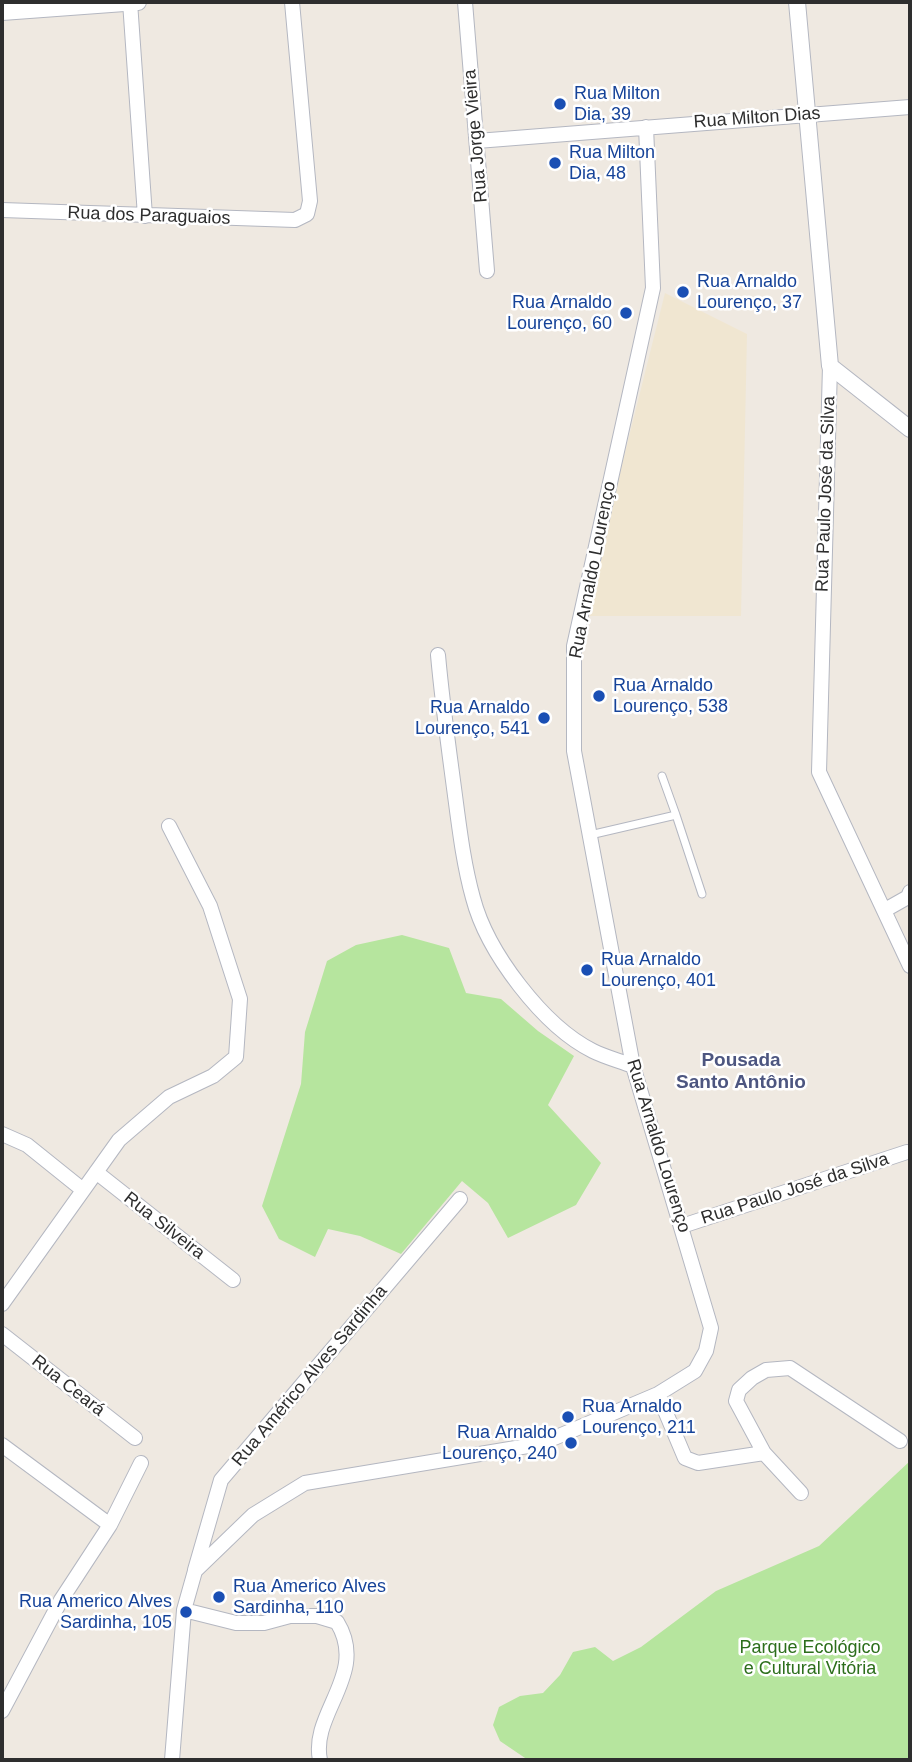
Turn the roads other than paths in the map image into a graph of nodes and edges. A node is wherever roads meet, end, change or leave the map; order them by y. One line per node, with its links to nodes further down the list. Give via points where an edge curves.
1 (130, 2): 2 (street); 6 (street); 12 (street)
2 (138, 2)
3 (292, 2): 12 (street, Rua dos Paraguaios, via 310,201 307,214 295,220)
4 (465, 2): 10 (street, Rua Jorge Vieira)
5 (797, 2): 8 (street, Rua Paulo José da Silva)
6 (2, 12)
7 (910, 107): 8 (street, Rua Milton Dias)
8 (807, 114): 9 (street, Rua Milton Dias); 14 (street, Rua Paulo José da Silva)
9 (646, 127): 10 (street, Rua Milton Dias); 20 (street, Rua Arnaldo Lourenço, via 653,288 574,646 574,751)
10 (477, 141): 13 (street, Rua Jorge Vieira)
11 (2, 210): 12 (street, Rua dos Paraguaios)
12 (145, 216)
13 (487, 271)
14 (830, 366): 15 (street); 23 (street, Rua Paulo José da Silva, via 818,772)
15 (910, 429)
16 (438, 655): 25 (street, via 443,720 473,901 497,951 558,1027 592,1051)
17 (662, 776): 18 (lane)
18 (676, 816): 20 (lane); 22 (lane)
19 (169, 826): 28 (street, via 210,906 240,999 236,1057 213,1076 169,1097 119,1140)
20 (589, 835): 25 (street, Rua Arnaldo Lourenço)
21 (910, 892): 23 (street)
22 (702, 894)
23 (885, 910): 24 (street, Rua Paulo José da Silva)
24 (910, 967)
25 (633, 1066): 31 (street, Rua Arnaldo Lourenço)
26 (2, 1134): 29 (street, via 27,1145)
27 (907, 1152): 31 (street, Rua Paulo José da Silva)
28 (96, 1172): 29 (street); 32 (street, Rua Silveira)
29 (83, 1190): 33 (street)
30 (460, 1199): 43 (street, Rua Américo Alves Sardinha, via 221,1480)
31 (682, 1226): 35 (street, Rua Arnaldo Lourenço, via 711,1328 695,1371)
32 (233, 1280)
33 (2, 1304)
34 (2, 1334): 36 (street, Rua Ceará)
35 (658, 1394): 39 (street, via 685,1458 698,1463); 43 (street, Rua Arnaldo Lourenço, via 540,1444 305,1483 253,1515)
36 (135, 1438)
37 (900, 1441): 39 (street, via 790,1368 781,1367 752,1378 739,1390 736,1401)
38 (2, 1446): 42 (street)
39 (764, 1453): 41 (street)
40 (141, 1463): 42 (street)
41 (801, 1493)
42 (110, 1525): 45 (street, via 61,1600)
43 (195, 1571): 44 (street)
44 (184, 1610): 46 (street); 47 (street, via 236,1623 264,1623 290,1616 337,1622 345,1634 347,1654 343,1681 325,1725)
45 (2, 1711)
46 (172, 1760)
47 (320, 1760)

